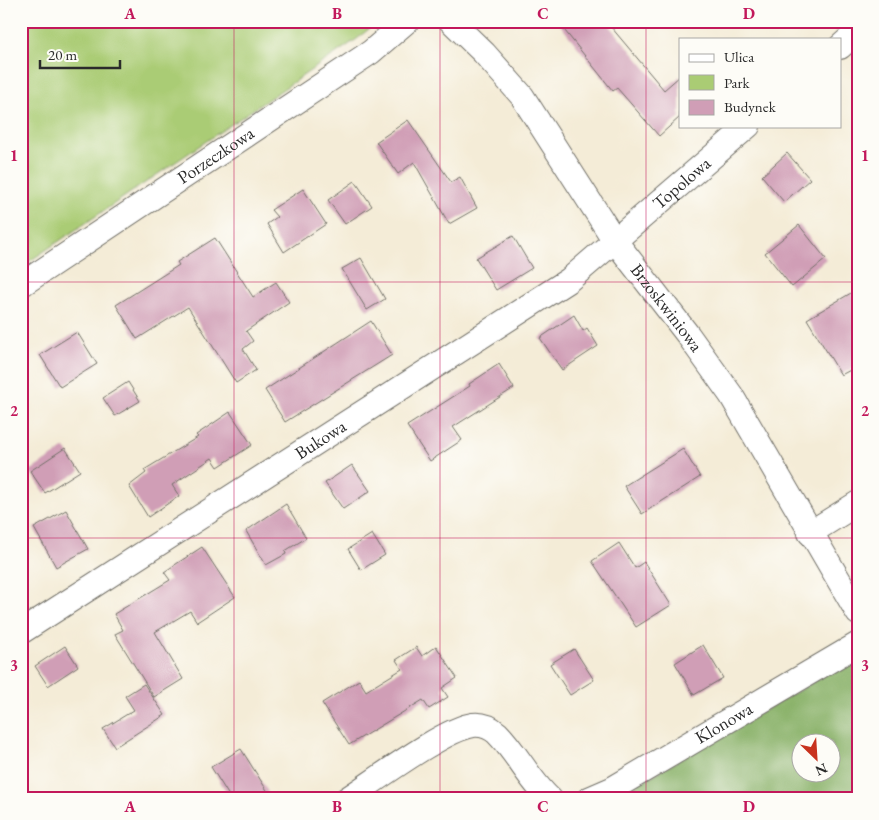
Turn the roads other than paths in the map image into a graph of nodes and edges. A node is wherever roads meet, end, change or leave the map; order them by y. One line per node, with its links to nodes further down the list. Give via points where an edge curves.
1 (407, 21): 7 (street, Porzeczkowa, via 371,52)
2 (450, 21): 6 (street, Brzoskwiniowa, via 522,96)
3 (858, 31): 4 (street)
4 (842, 44)
5 (746, 128): 6 (street, Topolowa)
6 (615, 241): 9 (street, Brzoskwiniowa, via 731,395); 11 (street, Bukowa, via 570,280)
7 (21, 286)
8 (858, 503): 9 (street)
9 (810, 533): 10 (street, Brzoskwiniowa)
10 (858, 613)
11 (21, 632)
12 (858, 644): 15 (street, Klonowa, via 612,789)
13 (347, 799): 14 (street, via 442,738 472,725 486,725 497,734)
14 (550, 799)
15 (589, 799)

